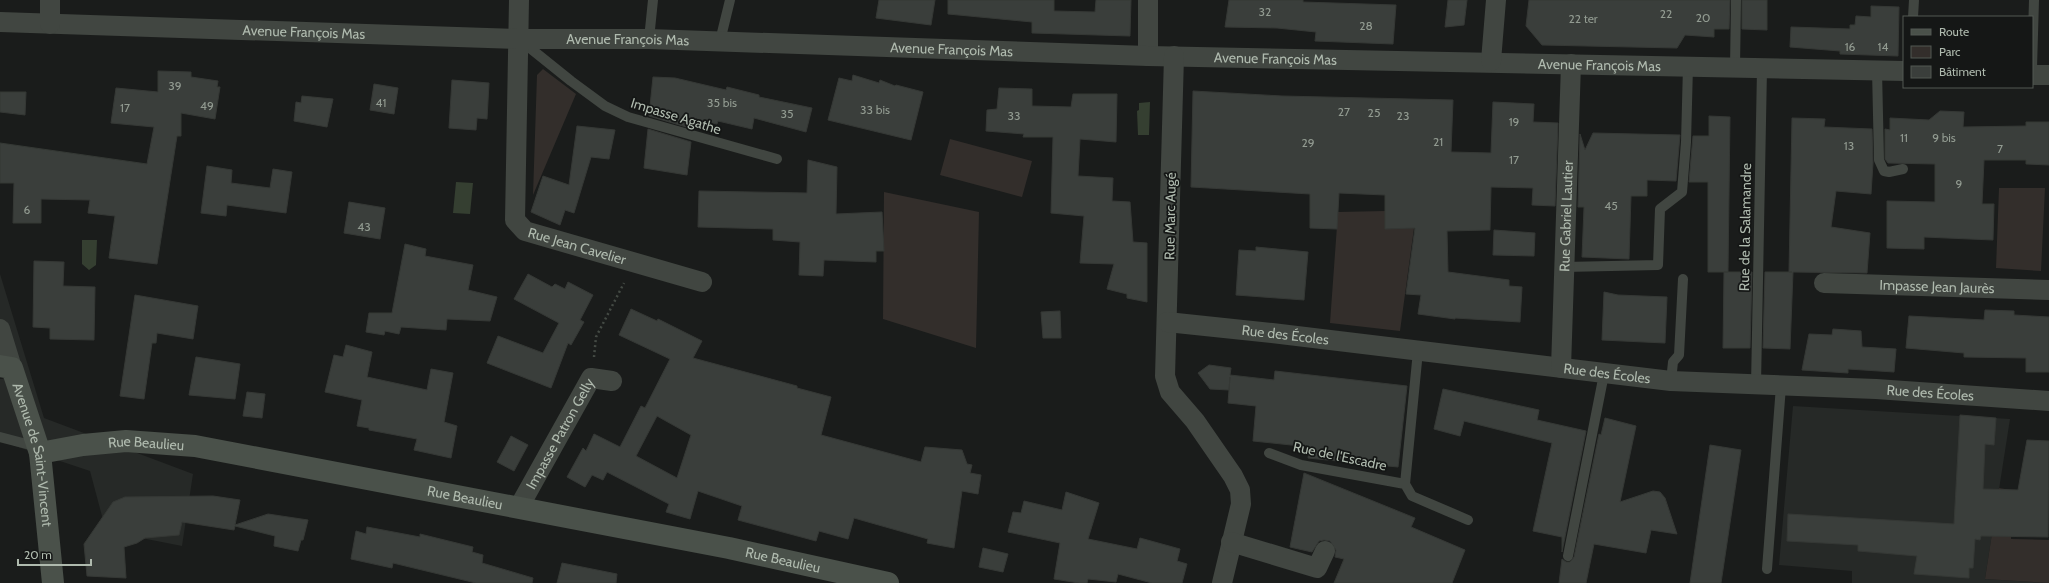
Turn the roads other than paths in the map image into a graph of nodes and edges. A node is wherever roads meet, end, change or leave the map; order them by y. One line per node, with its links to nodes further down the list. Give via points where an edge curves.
1 (50, 0): 12 (street)
2 (519, 0): 14 (street, Rue Jean Cavelier)
3 (654, 0): 15 (lane)
4 (730, 0): 16 (lane)
5 (1148, 0): 17 (street)
6 (1496, 0): 19 (street)
7 (1736, 0): 22 (lane)
8 (1914, 0): 10 (lane)
9 (2034, 0): 13 (lane)
10 (1913, 16)
11 (0, 22): 12 (street, Avenue François Mas)
12 (50, 24): 14 (street, Avenue François Mas)
13 (2033, 34)
14 (518, 39): 15 (street, Avenue François Mas); 28 (lane, Impasse Agathe, via 593,98 628,118); 32 (street, Rue Jean Cavelier, via 515,220 525,231)
15 (649, 39): 16 (street, Avenue François Mas)
16 (720, 41): 17 (street, Avenue François Mas)
17 (1148, 56): 18 (street, Avenue François Mas)
18 (1174, 56): 19 (street, Avenue François Mas); 35 (street, Rue Marc Augé)
19 (1491, 61): 20 (street, Avenue François Mas)
20 (1571, 64): 21 (street, Avenue François Mas); 30 (street, Rue Gabriel Lautier)
21 (1688, 66): 22 (street, Avenue François Mas); 30 (lane, via 1682,192 1660,209 1658,265)
22 (1735, 68): 23 (street, Avenue François Mas)
23 (1762, 69): 24 (street, Avenue François Mas); 43 (lane, Rue de la Salamandre)
24 (1877, 70): 25 (street, Avenue François Mas); 29 (lane, via 1879,160 1884,171)
25 (1903, 71)
26 (2033, 75): 27 (street)
27 (2049, 75)
28 (777, 159)
29 (1903, 169)
30 (1564, 267): 39 (street, Rue Gabriel Lautier)
31 (1683, 279): 42 (lane, via 1679,354 1673,362)
32 (702, 282)
33 (1824, 283): 34 (street, Impasse Jean Jaurès)
34 (2049, 290)
35 (1167, 322): 37 (street, Rue des Écoles); 52 (street, Rue Marc Augé, via 1165,376 1170,392 1195,421 1240,490 1241,504)
36 (0, 329): 38 (street, Avenue de Saint-Vincent)
37 (1418, 351): 39 (street, Rue des Écoles); 49 (lane, Rue de l'Escadre)
38 (6, 367): 47 (street, Avenue de Saint-Vincent)
39 (1561, 368): 40 (street, Rue des Écoles)
40 (1604, 374): 42 (street, Rue des Écoles); 54 (lane)
41 (612, 381): 50 (street, Impasse Patron Gelly, via 591,378)
42 (1671, 381): 43 (street, Rue des Écoles)
43 (1756, 385): 44 (street, Rue des Écoles)
44 (1781, 386): 45 (street, Rue des Écoles, via 1876,389); 55 (lane)
45 (2049, 401)
46 (0, 437): 47 (lane)
47 (39, 450): 50 (street, Rue Beaulieu, via 126,441 195,446); 56 (street, Avenue de Saint-Vincent)
48 (1269, 453): 49 (lane, Rue de l'Escadre, via 1301,465)
49 (1405, 484): 51 (lane, via 1412,496)
50 (519, 507): 57 (street, Rue Beaulieu, via 729,548)
51 (1468, 520)
52 (1231, 542): 53 (street, via 1317,568); 58 (street)
53 (1326, 551)
54 (1568, 556)
55 (1767, 569)
56 (53, 583)
57 (888, 583)
58 (1222, 583)

